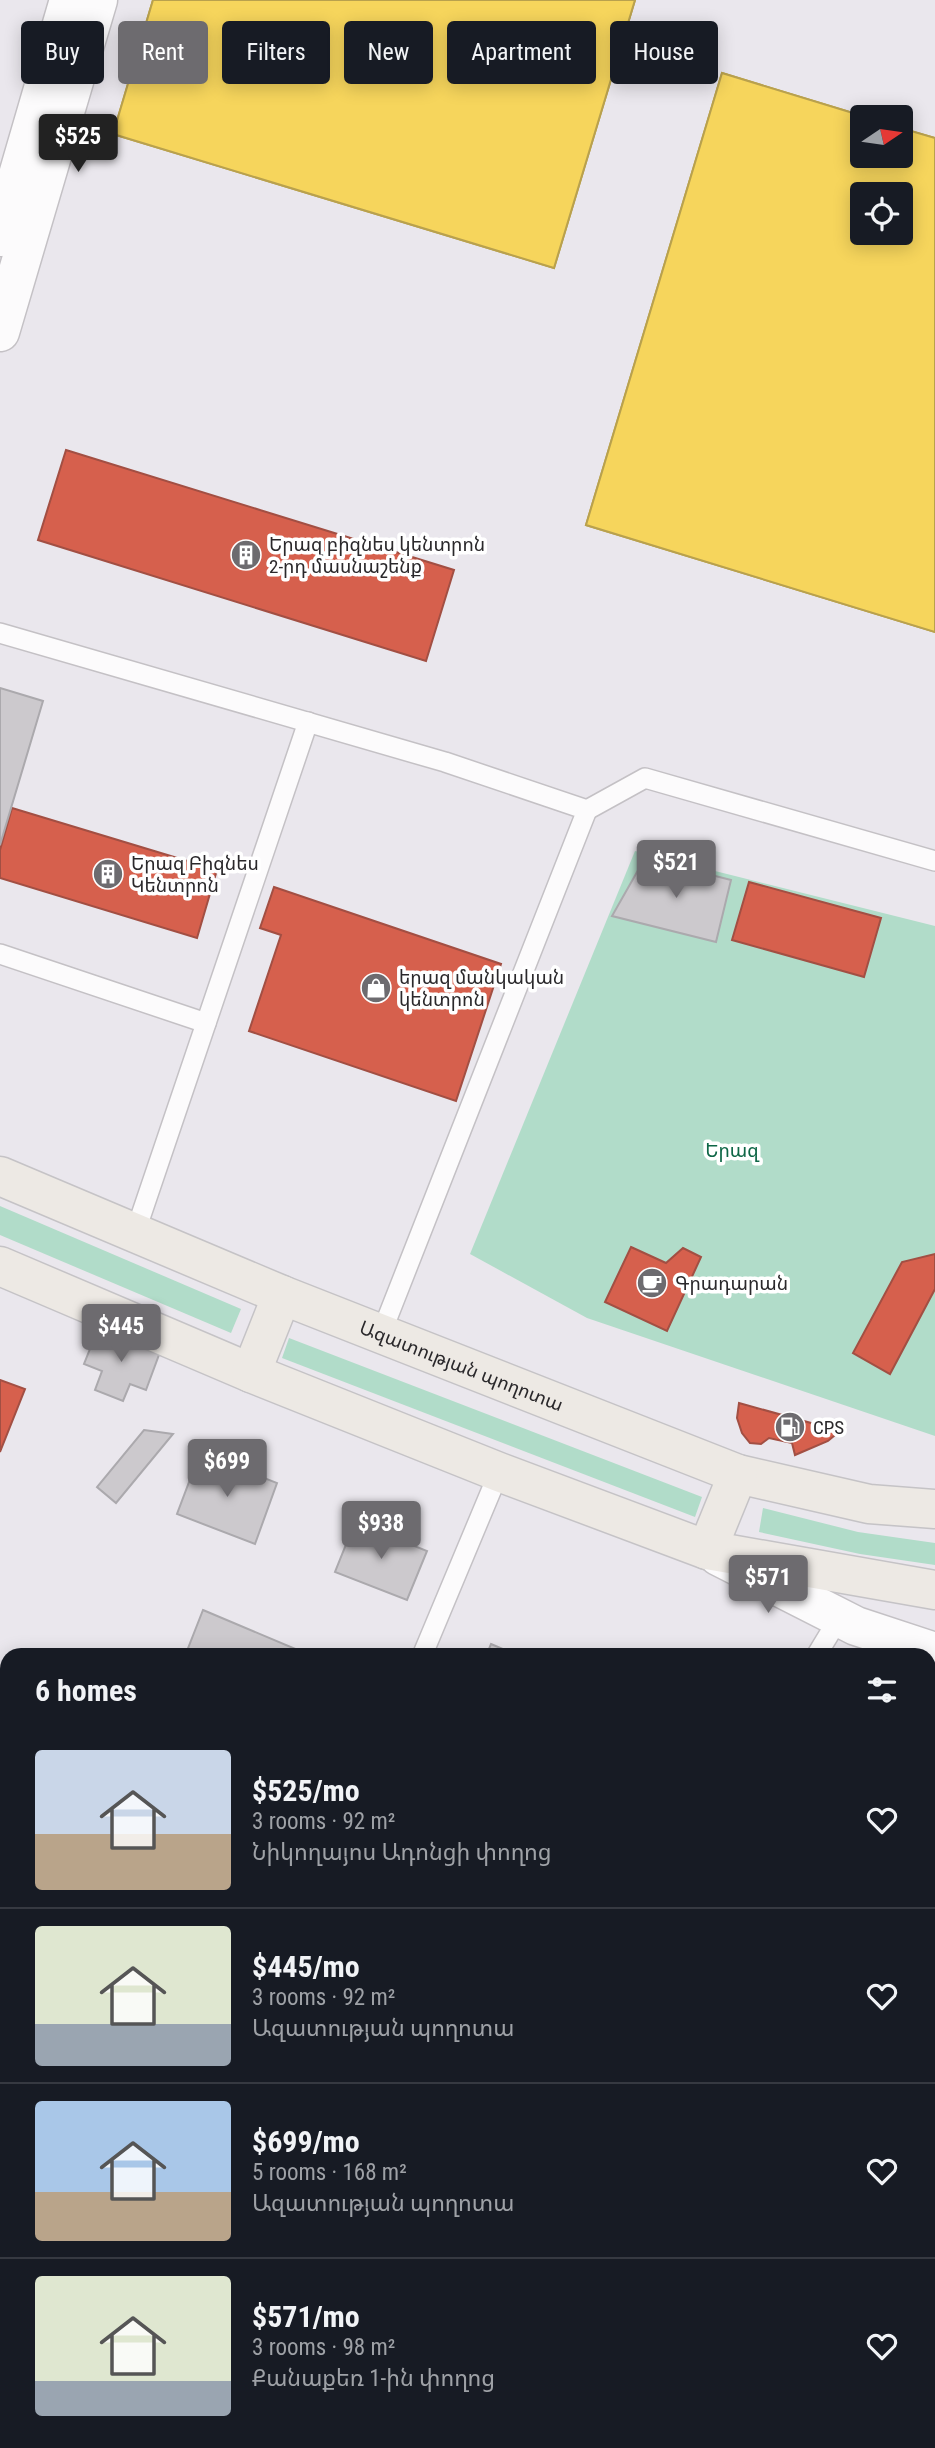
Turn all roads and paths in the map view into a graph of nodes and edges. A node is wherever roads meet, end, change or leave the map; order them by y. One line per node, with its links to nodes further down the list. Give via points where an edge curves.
1 (69, 0): 3 (street)
2 (98, 0): 4 (street)
3 (0, 237)
4 (0, 332)
5 (0, 633): 6 (lane)
6 (308, 722): 7 (lane); 10 (lane)
7 (587, 810): 8 (lane, via 645,778); 15 (lane)
8 (935, 861)
9 (0, 954): 10 (lane)
10 (206, 1023): 12 (lane)
11 (0, 1176): 12 (main road, Ազատության պողոտա)
12 (135, 1233): 14 (main road, Ազատության պողոտա)
13 (0, 1266): 16 (main road)
14 (282, 1295): 15 (main road, Ազատության պողոտա); 16 (main road)
15 (381, 1334): 18 (main road, Ազատության պողոտա)
16 (251, 1373): 17 (main road)
17 (499, 1472): 20 (main road); 23 (lane)
18 (738, 1474): 19 (main road, Ազատության պողոտա, via 869,1504); 20 (main road)
19 (935, 1509)
20 (707, 1550): 21 (main road); 22 (street)
21 (935, 1590)
22 (847, 1622): 24 (lane); 25 (street); 26 (street)
23 (425, 1648)
24 (823, 1648)
25 (881, 1648)
26 (923, 1648)

